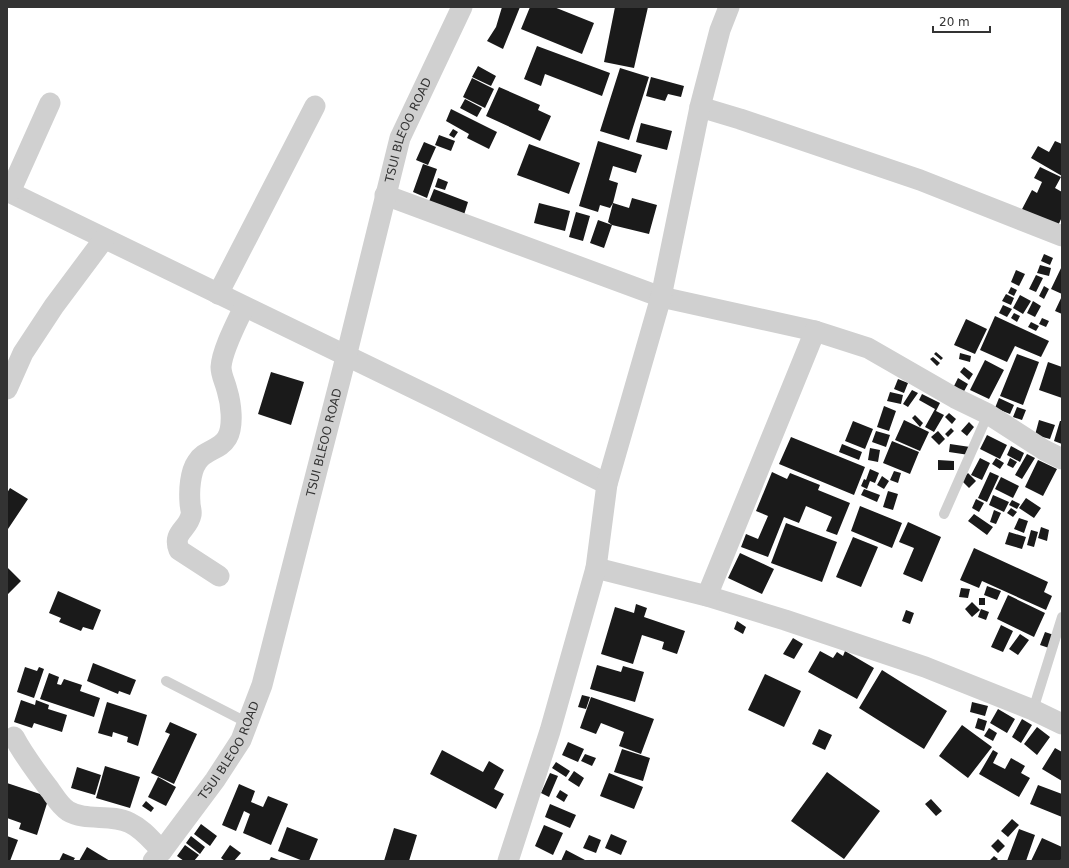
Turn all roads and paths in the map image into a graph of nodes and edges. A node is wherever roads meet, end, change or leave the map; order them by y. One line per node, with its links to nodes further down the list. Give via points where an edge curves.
1 (462, 7): 7 (street, TSUI BLEOO ROAD, via 400,138)
2 (729, 7): 5 (street, via 720,30)
3 (50, 103): 6 (street)
4 (315, 106): 10 (street)
5 (700, 106): 8 (street, via 920,180); 11 (street)
6 (8, 191): 9 (street)
7 (386, 195): 11 (street); 14 (street, TSUI BLEOO ROAD)
8 (1062, 236)
9 (104, 239): 10 (street); 15 (street, via 23,353)
10 (218, 294): 12 (street)
11 (661, 297): 13 (street); 18 (street)
12 (244, 307): 14 (street); 21 (street, via 221,366 228,391 232,422 227,438 218,448 206,452 192,469 191,514 176,543 179,550)
13 (815, 331): 16 (street, via 868,348); 22 (street)
14 (346, 357): 18 (street); 26 (street, TSUI BLEOO ROAD, via 262,685)
15 (7, 389)
16 (988, 414): 17 (street); 19 (lane)
17 (1062, 459)
18 (607, 484): 20 (street)
19 (944, 514)
20 (596, 568): 22 (street); 30 (street, via 550,731)
21 (219, 576)
22 (707, 596): 25 (street, via 925,667)
23 (1062, 616): 25 (lane)
24 (166, 681): 26 (lane)
25 (1033, 710): 27 (street)
26 (248, 723): 29 (street, TSUI BLEOO ROAD, via 234,752)
27 (1062, 724)
28 (14, 737): 29 (street, via 25,757 67,810 78,815 120,819 130,823 139,828)
29 (158, 856)
30 (508, 861)

